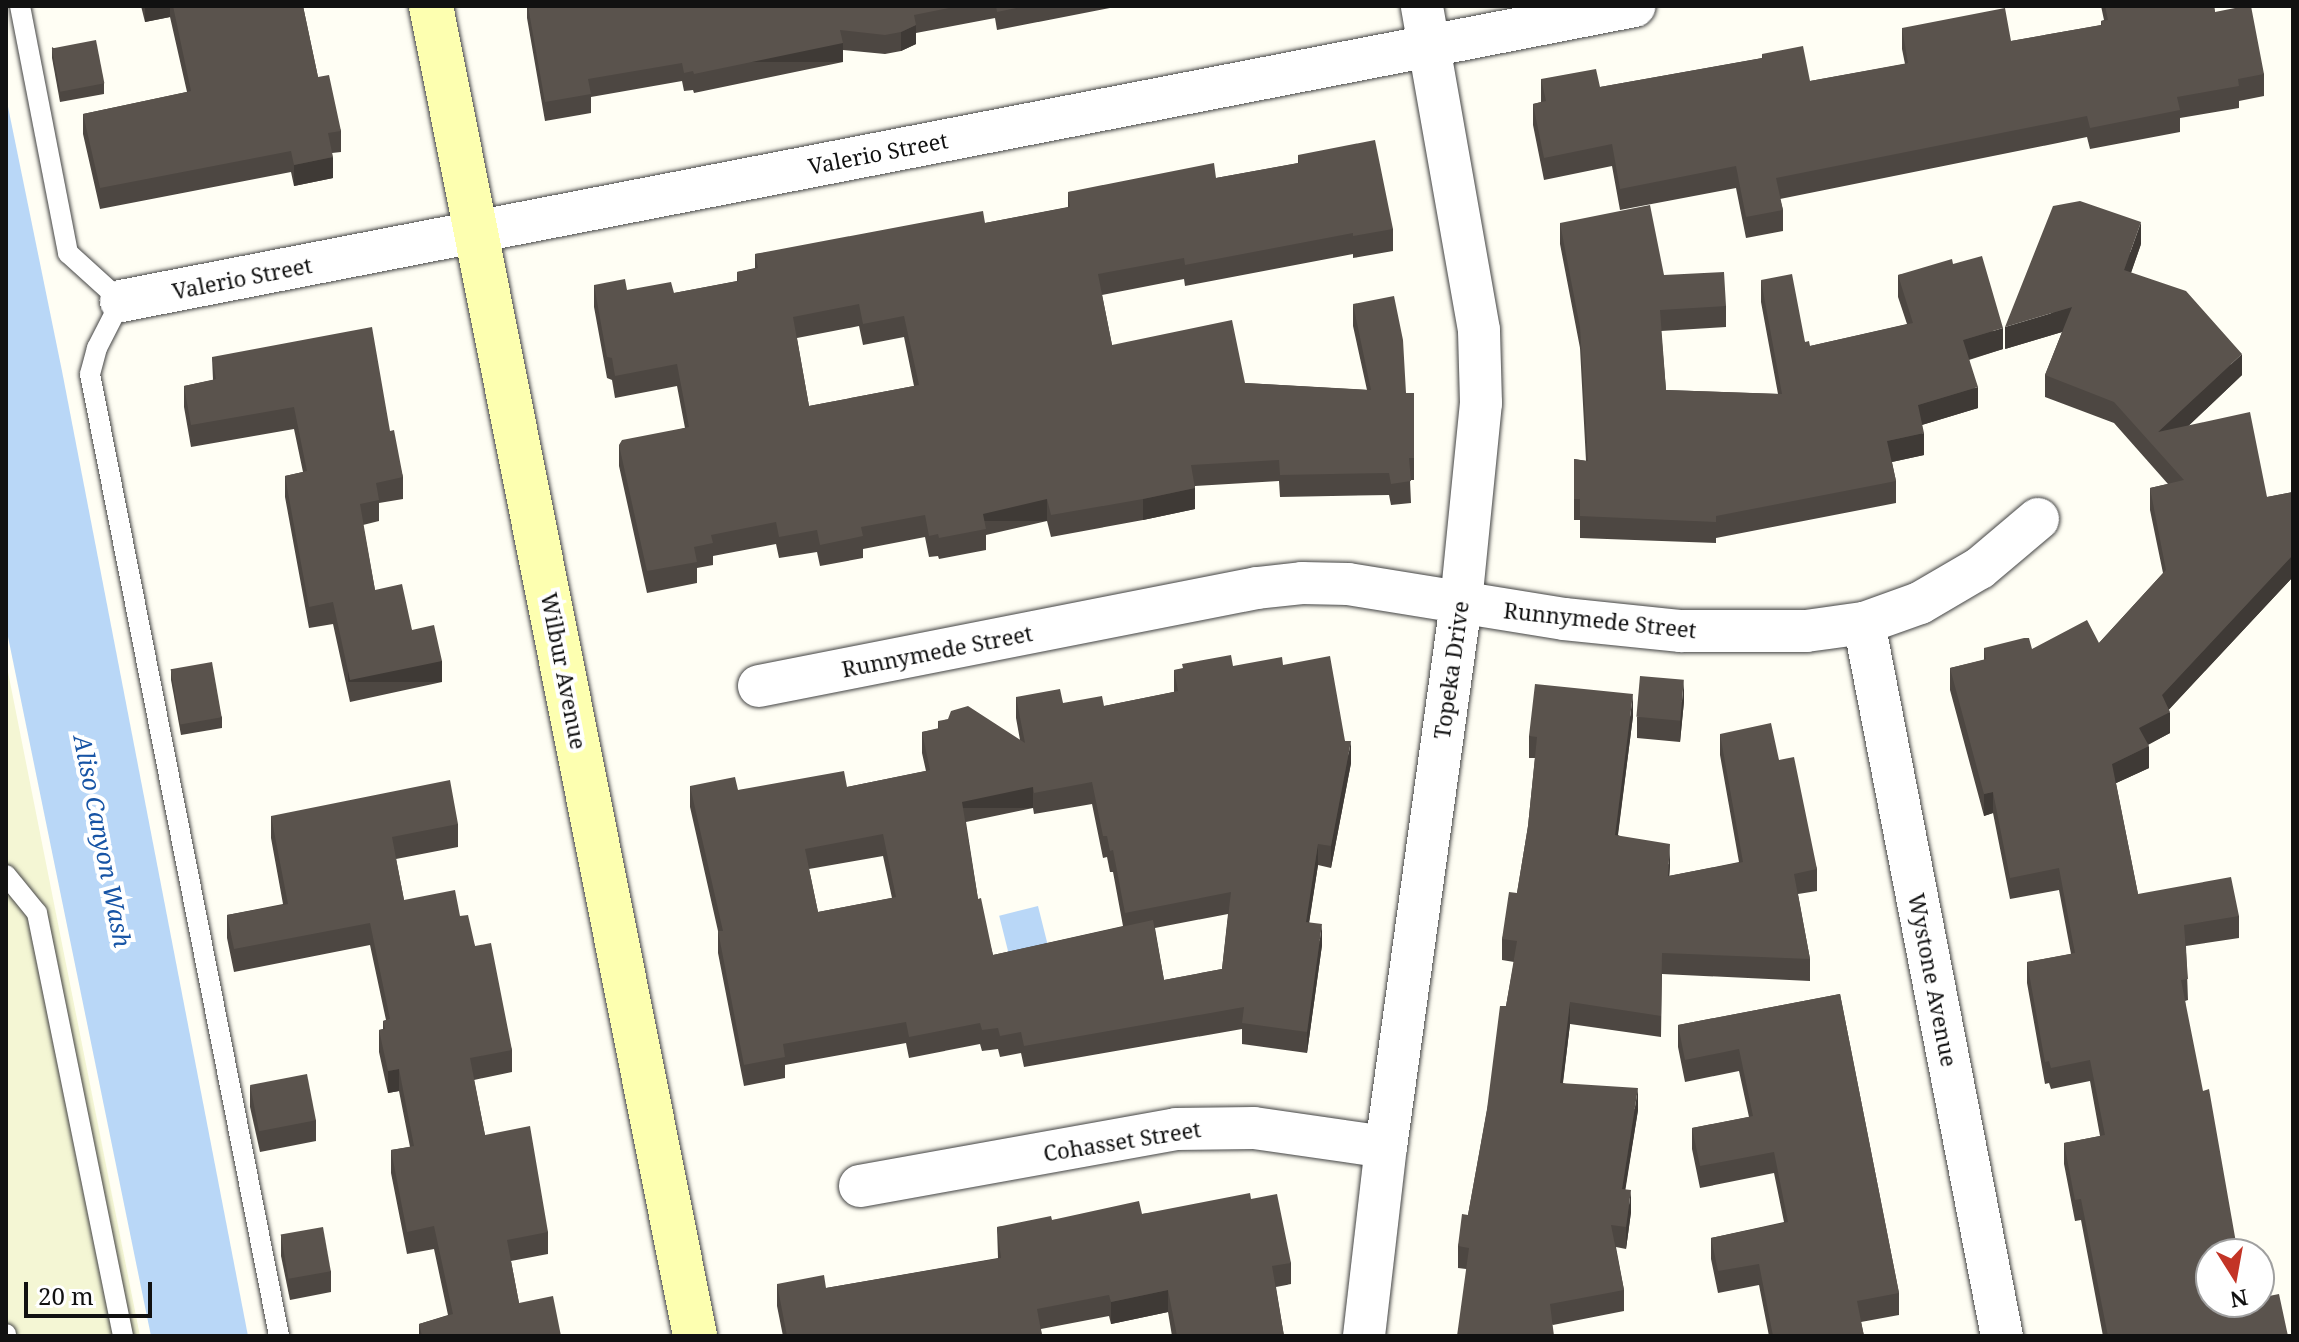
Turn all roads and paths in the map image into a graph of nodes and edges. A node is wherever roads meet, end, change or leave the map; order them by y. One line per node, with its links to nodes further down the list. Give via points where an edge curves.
1 (20, 6): 7 (lane, via 68,253)
2 (431, 6): 6 (main road, Wilbur Avenue)
3 (1422, 6): 5 (street, Topeka Drive)
4 (1635, 6): 5 (street, Valerio Street)
5 (1430, 47): 6 (street, Valerio Street); 9 (street, Topeka Drive, via 1482,369)
6 (477, 233): 7 (street, Valerio Street); 17 (main road, Wilbur Avenue)
7 (121, 301): 16 (lane, via 90,374)
8 (2038, 519): 10 (street, Runnymede Street, via 1980,568 1920,603)
9 (1461, 603): 10 (street, Runnymede Street, via 1681,631 1806,631); 11 (street, Runnymede Street, via 1348,584 1257,588); 13 (street, Topeka Drive)
10 (1864, 623): 19 (street, Wystone Avenue)
11 (759, 686)
12 (6, 875): 15 (lane, via 37,913)
13 (1386, 1147): 14 (street, Cohasset Street, via 1254,1128 1176,1129); 18 (street, Topeka Drive)
14 (860, 1186)
15 (123, 1336)
16 (279, 1336)
17 (695, 1336)
18 (1364, 1336)
19 (2002, 1336)

